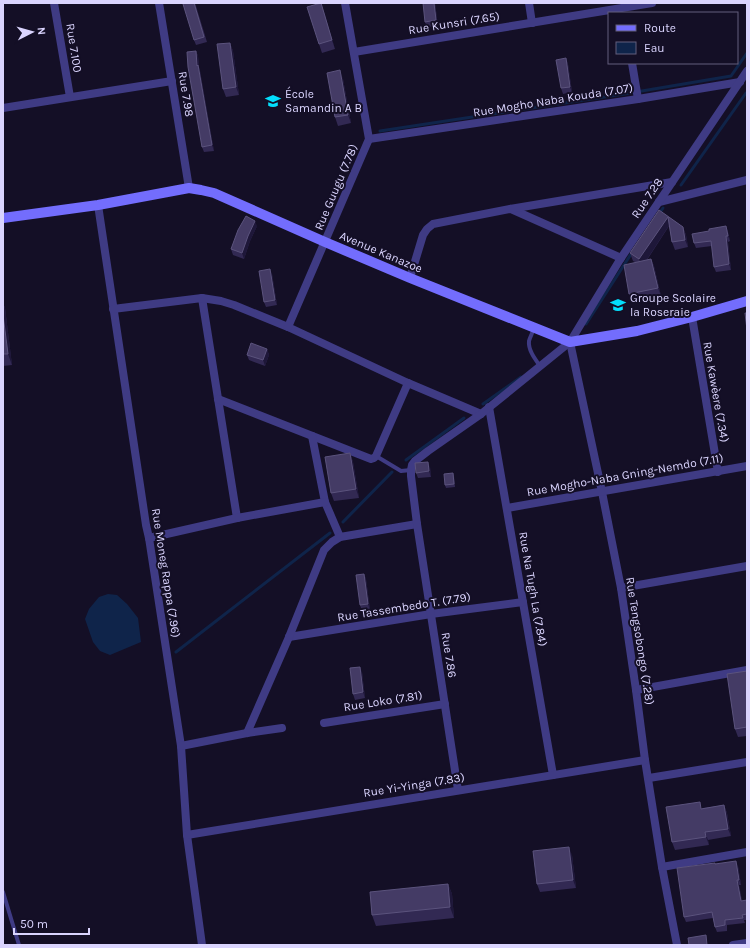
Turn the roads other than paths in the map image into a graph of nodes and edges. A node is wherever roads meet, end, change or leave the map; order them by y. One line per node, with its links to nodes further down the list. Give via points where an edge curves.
1 (54, 3): 15 (street, Rue 7.100)
2 (159, 3): 13 (street, Rue 7.98)
3 (345, 3): 10 (street, Rue Guugu (7.78))
4 (529, 3): 9 (street)
5 (652, 3): 6 (street, Rue Kunsri (7.65))
6 (623, 10): 8 (street, Rue Kunsri (7.65))
7 (608, 12): 9 (street, Rue Kunsri (7.65))
8 (609, 12)
9 (532, 23): 10 (street, Rue Kunsri (7.65))
10 (354, 52): 18 (street, Rue Guugu (7.78))
11 (632, 64): 16 (street)
12 (747, 71): 14 (street, Rue 7.28)
13 (172, 81): 15 (street); 21 (street, Rue 7.98)
14 (740, 82): 16 (street, Rue Mogho Naba Kouda (7.07)); 20 (street, Rue 7.28)
15 (70, 97): 17 (street)
16 (638, 99): 18 (street, Rue Mogho Naba Kouda (7.07))
17 (3, 108)
18 (369, 140): 26 (street, Rue Guugu (7.78))
19 (747, 180): 22 (street)
20 (672, 182): 22 (street, Rue 7.28); 24 (street)
21 (189, 188): 23 (street, Avenue Kanazoe); 26 (street, Avenue Kanazoe, via 214,193)
22 (659, 202): 27 (street, Rue 7.28)
23 (98, 205): 25 (street, Avenue Kanazoe); 31 (street, Rue Moneg Rappa (7.96))
24 (510, 209): 27 (street); 28 (street, via 430,226 424,235)
25 (3, 218)
26 (325, 242): 28 (street, Avenue Kanazoe); 33 (street, Rue Guugu (7.78))
27 (621, 258): 35 (street, Rue 7.28)
28 (410, 278): 34 (street, Avenue Kanazoe)
29 (202, 298): 31 (street); 33 (street, via 234,305); 38 (street)
30 (747, 301): 32 (street)
31 (114, 308): 52 (street, Rue Moneg Rappa (7.96))
32 (692, 317): 35 (street, via 637,331); 45 (street, Rue Kawèere (7.34))
33 (288, 327): 37 (street)
34 (534, 327): 35 (street, Avenue Kanazoe); 36 (lane, via 529,340 533,356)
35 (570, 342): 36 (street); 46 (street, Rue Tengsobongo (7.28))
36 (540, 366): 39 (street)
37 (408, 383): 40 (street); 42 (street)
38 (218, 399): 41 (street); 49 (street)
39 (489, 407): 40 (street); 48 (street, Rue Na Tugh La (7.84))
40 (481, 414): 44 (street, via 415,461)
41 (312, 436): 42 (street, via 369,458); 47 (street)
42 (376, 456): 44 (lane, via 401,471)
43 (747, 466): 45 (street, Rue Mogho-Naba Gning-Nemdo (7.11))
44 (411, 470): 50 (street, Rue 7.86)
45 (718, 472): 46 (street, Rue Mogho-Naba Gning-Nemdo (7.11))
46 (602, 492): 48 (street, Rue Mogho-Naba Gning-Nemdo (7.11)); 54 (street, Rue Tengsobongo (7.28))
47 (325, 502): 49 (street); 51 (street)
48 (507, 508): 55 (street, Rue Na Tugh La (7.84))
49 (237, 518): 52 (street)
50 (417, 524): 51 (street); 56 (street, Rue 7.86)
51 (340, 536): 57 (street, via 324,550)
52 (149, 538): 64 (street, Rue Moneg Rappa (7.96))
53 (747, 566): 54 (street)
54 (621, 588): 59 (street, Rue Tengsobongo (7.28))
55 (523, 602): 56 (street, Rue Tassembedo T. (7.79)); 67 (street, Rue Na Tugh La (7.84))
56 (431, 614): 57 (street, Rue Tassembedo T. (7.79)); 60 (street, Rue 7.86)
57 (289, 637): 63 (street)
58 (747, 670): 59 (street)
59 (636, 690): 65 (street, Rue Tengsobongo (7.28))
60 (445, 704): 61 (street, Rue Loko (7.81)); 69 (street, Rue 7.86)
61 (324, 723)
62 (282, 728): 63 (street)
63 (247, 733): 64 (street)
64 (181, 746): 70 (street, Rue Moneg Rappa (7.96))
65 (645, 760): 67 (street, Rue Yi-Yinga (7.83)); 68 (street, Rue Tengsobongo (7.28))
66 (747, 762): 68 (street)
67 (553, 775): 69 (street, Rue Yi-Yinga (7.83))
68 (648, 778): 72 (street, Rue Tengsobongo (7.28))
69 (458, 790): 70 (street, Rue Yi-Yinga (7.83))
70 (187, 835): 76 (street, Rue Moneg Rappa (7.96))
71 (747, 852): 72 (street)
72 (662, 867): 77 (street, Rue Tengsobongo (7.28))
73 (3, 892): 75 (lane)
74 (747, 943): 78 (street)
75 (19, 945)
76 (202, 945)
77 (677, 945)
78 (733, 945)

